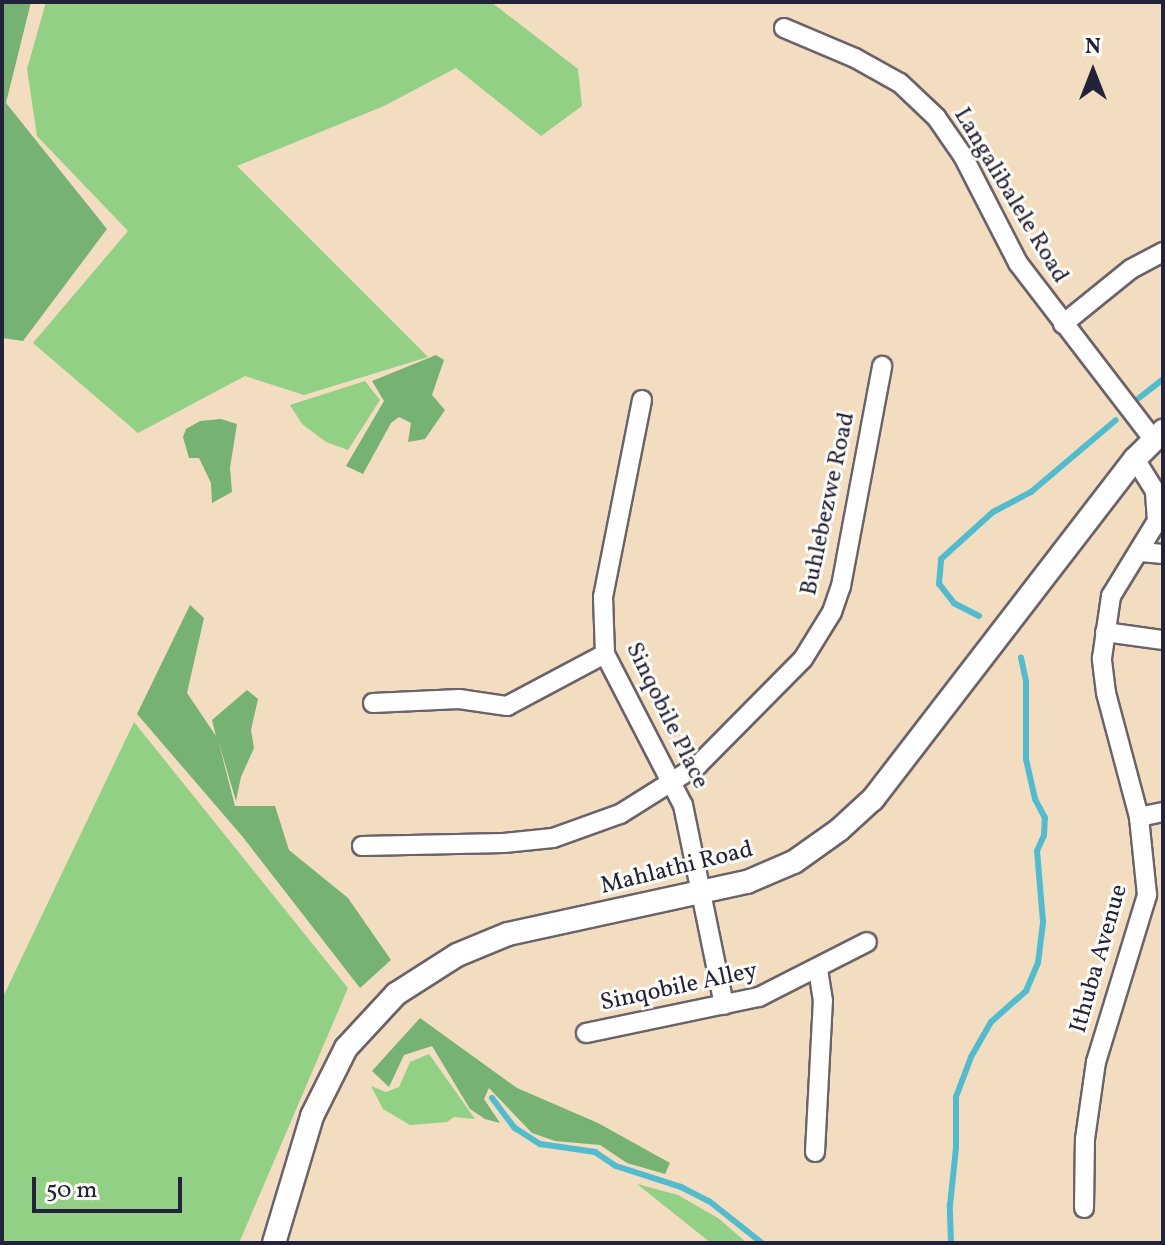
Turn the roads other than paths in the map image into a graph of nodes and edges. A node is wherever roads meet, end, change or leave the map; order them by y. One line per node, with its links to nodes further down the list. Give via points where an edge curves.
1 (784, 28): 3 (street, Langalibalele Road, via 900,83 936,117 963,156 1018,263)
2 (1163, 252): 3 (street, via 1131,269)
3 (1063, 324): 6 (street, Langalibalele Road)
4 (882, 366): 14 (street, Buhlebezwe Road, via 841,586 820,635 767,698)
5 (642, 400): 12 (street, Sinqobile Place, via 603,597)
6 (1158, 435): 7 (street, Mahlathi Road)
7 (1135, 459): 8 (street, Ithuba Avenue, via 1157,502 1157,521); 18 (street, Mahlathi Road, via 873,799 794,862 747,882)
8 (1141, 552): 9 (street); 10 (street, Ithuba Avenue, via 1111,596)
9 (1163, 554)
10 (1105, 632): 11 (street); 16 (street, Ithuba Avenue, via 1106,693)
11 (1163, 640)
12 (605, 654): 13 (street, via 507,706 459,699); 14 (street, Sinqobile Place)
13 (373, 703)
14 (674, 782): 17 (street, Buhlebezwe Road, via 599,824 553,838); 18 (street, Sinqobile Place)
15 (1163, 812): 16 (street)
16 (1139, 817): 24 (street, Ithuba Avenue, via 1147,895 1096,1062 1085,1139)
17 (362, 846)
18 (701, 893): 21 (street, Sinqobile Place); 25 (street, Mahlathi Road, via 508,934 457,955 396,994 346,1048 319,1102)
19 (867, 942): 20 (street, Sinqobile Alley)
20 (818, 970): 21 (street, Sinqobile Alley, via 759,997); 23 (street, via 823,1001)
21 (724, 1005): 22 (street, Sinqobile Alley)
22 (586, 1033)
23 (815, 1152)
24 (1084, 1208)
25 (274, 1243)

